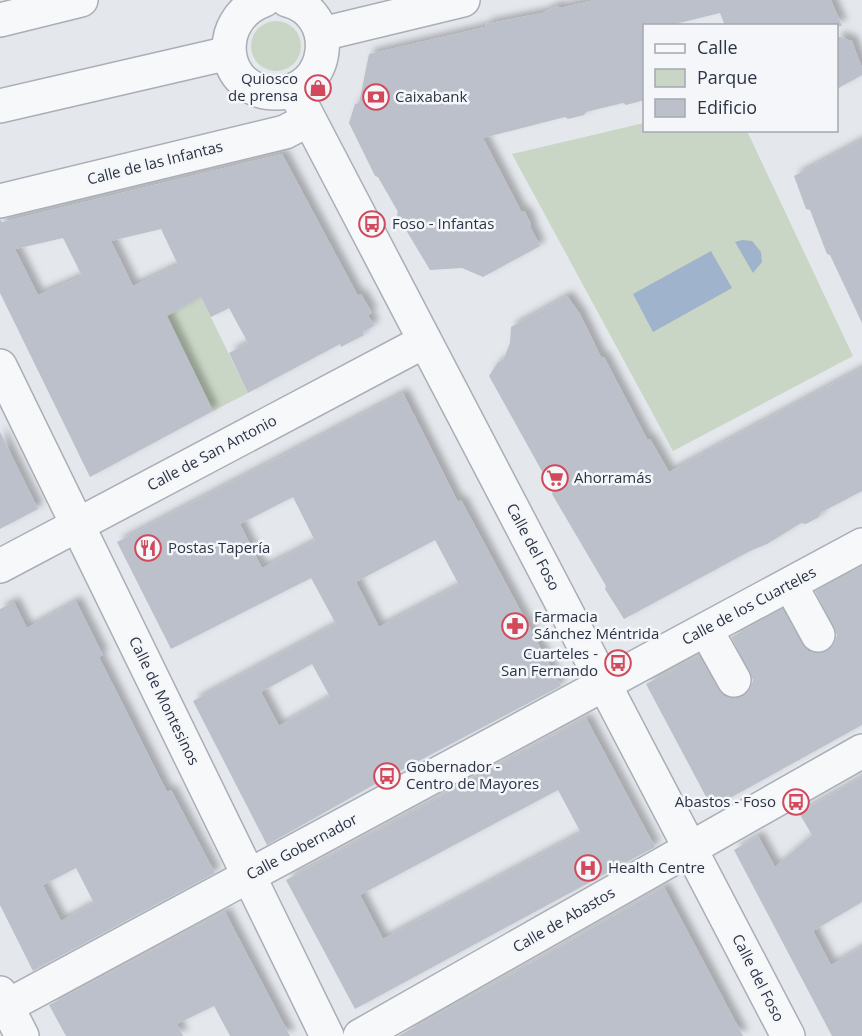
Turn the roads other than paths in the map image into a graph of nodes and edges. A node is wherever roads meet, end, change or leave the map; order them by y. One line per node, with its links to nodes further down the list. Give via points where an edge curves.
1 (81, 0): 5 (street)
2 (287, 0): 6 (street, via 307,9)
3 (463, 0): 6 (street)
4 (255, 1): 7 (street, via 234,23)
5 (0, 20)
6 (322, 34): 8 (street, via 321,61 315,73)
7 (229, 53): 8 (street, via 232,65 248,84 277,93); 9 (street)
8 (294, 90): 10 (street, Calle del Foso)
9 (0, 106)
10 (308, 120): 11 (street, Calle de las Infantas, via 285,132); 12 (street, Calle del Foso)
11 (0, 201)
12 (424, 341): 14 (street, Calle de San Antonio); 21 (street, Calle del Foso)
13 (0, 366): 14 (street, Calle de Montesinos)
14 (77, 525): 16 (street, Calle de San Antonio); 24 (street, Calle de Montesinos)
15 (862, 545): 17 (street, Calle de los Cuarteles)
16 (0, 566)
17 (790, 584): 18 (street, Calle de los Cuarteles); 19 (street)
18 (706, 630): 20 (street); 21 (street, Calle de los Cuarteles)
19 (818, 635)
20 (734, 680)
21 (605, 685): 23 (street, Calle del Foso); 24 (street, Calle Gobernador)
22 (862, 751): 23 (street, Calle de Abastos)
23 (691, 849): 28 (street, Calle de Abastos); 29 (street, Calle del Foso)
24 (249, 875): 25 (street, Calle Gobernador); 27 (street, Calle de Montesinos)
25 (2, 1003): 26 (street)
26 (21, 1036)
27 (327, 1036)
28 (360, 1036)
29 (788, 1036)

